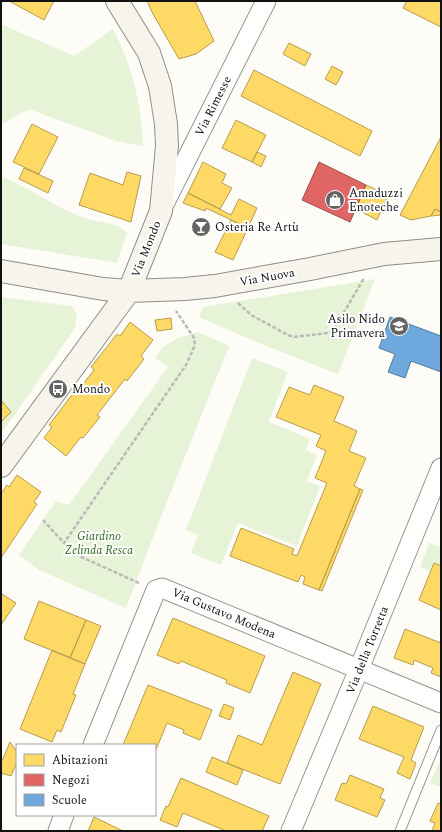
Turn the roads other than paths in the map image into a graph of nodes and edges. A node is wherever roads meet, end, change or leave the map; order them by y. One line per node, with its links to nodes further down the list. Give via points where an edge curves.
1 (117, 1): 3 (street, Via Mondo, via 149,53 160,86 167,146)
2 (266, 1): 3 (street, Via Rimesse)
3 (161, 211): 8 (street, Via Mondo)
4 (441, 249): 5 (street, Via Nuova)
5 (404, 252): 6 (street, Via Nuova); 8 (street, Via Nuova, via 215,286)
6 (441, 259)
7 (1, 271): 8 (street, Via Nuova, via 103,289)
8 (129, 291): 9 (street, Via Mondo)
9 (1, 466)
10 (441, 468): 11 (street, Via della Torretta)
11 (359, 669): 12 (street, Via Gustavo Modena); 14 (street, Via Gustavo Modena, via 162,588 156,590); 17 (street, Via della Torretta)
12 (441, 703)
13 (441, 730): 18 (lane)
14 (93, 744)
15 (64, 816): 16 (street)
16 (58, 831)
17 (290, 831)
18 (400, 831)

